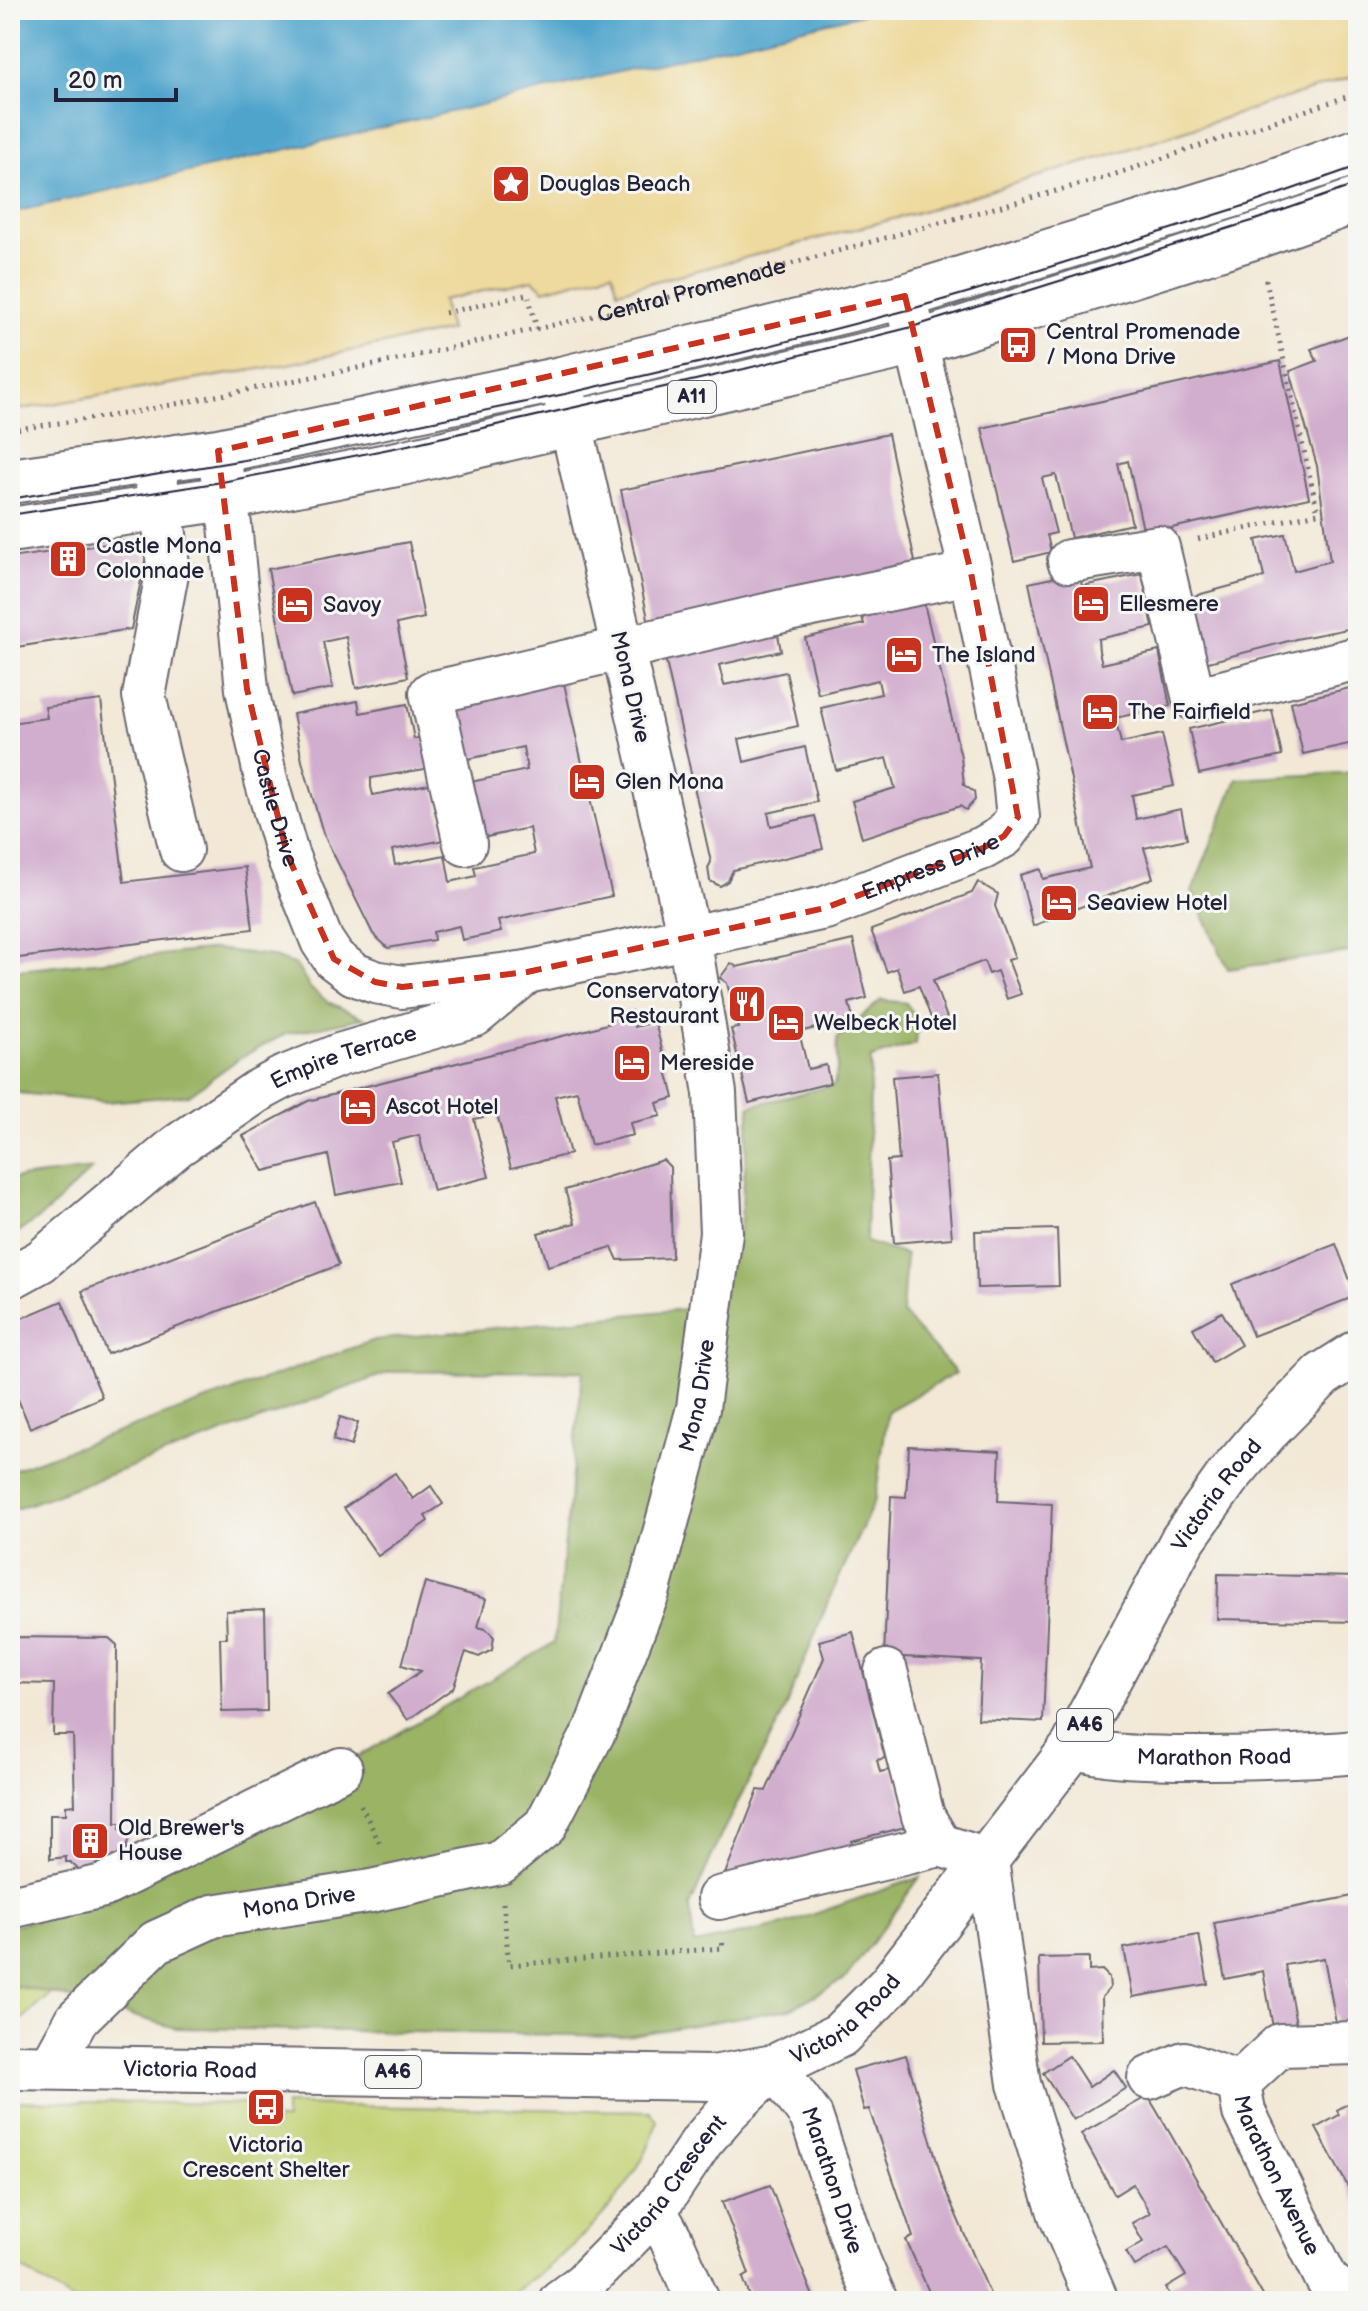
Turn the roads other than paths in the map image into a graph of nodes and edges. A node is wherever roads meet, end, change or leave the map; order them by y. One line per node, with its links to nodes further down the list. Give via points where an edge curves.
1 (1358, 151): 3 (main road, A11)
2 (1358, 200): 4 (main road, A11)
3 (905, 296): 4 (street, Empress Drive); 5 (main road, A11)
4 (917, 343): 6 (main road, A11); 14 (street, Empress Drive)
5 (561, 379): 6 (street, Mona Drive); 7 (main road, A11)
6 (572, 425): 10 (main road, A11); 15 (street, Mona Drive)
7 (218, 451): 8 (main road, A11); 10 (street, Castle Drive)
8 (153, 460): 9 (main road, A11); 11 (street)
9 (10, 481)
10 (226, 498): 11 (main road, A11); 20 (street, Castle Drive, via 247,689 266,780 287,854 322,941 354,974 402,987)
11 (161, 507): 12 (main road, A11); 18 (street, via 168,568 144,696)
12 (10, 530)
13 (1069, 561): 16 (street, via 1158,547 1194,699)
14 (971, 573): 15 (street); 19 (street, Empress Drive, via 1014,779 1018,817 1004,836 825,908)
15 (622, 651): 17 (street, via 431,693); 19 (street, Mona Drive)
16 (1358, 658)
17 (465, 844)
18 (181, 850)
19 (689, 937): 20 (street, Empire Terrace); 33 (street, Mona Drive, via 715,1093 721,1233 698,1408 648,1593 595,1730 545,1826 500,1863 371,1891 213,1916 156,1942)
20 (527, 972): 21 (street, Empire Terrace, via 475,1015 339,1055 256,1092 166,1155)
21 (25, 1269)
22 (1358, 1352): 24 (main road, Victoria Road / A46, via 1322,1375 1226,1479 1182,1541)
23 (886, 1671): 27 (street, via 923,1816)
24 (1073, 1747): 25 (street, Marathon Road, via 1098,1755 1146,1757 1267,1759); 28 (main road, Victoria Road / A46)
25 (1358, 1752)
26 (341, 1769): 30 (street, via 103,1886)
27 (940, 1845): 28 (street); 29 (street)
28 (987, 1860): 32 (main road, Victoria Road / A46, via 890,1985 840,2035); 40 (street, via 1019,2084 1060,2215)
29 (719, 1898)
30 (10, 1907)
31 (1358, 2043): 35 (street, via 1280,2045)
32 (774, 2067): 33 (main road, Victoria Road / A46, via 713,2078); 36 (street, Victoria Crescent, via 702,2141); 39 (street, Marathon Drive, via 811,2116)
33 (30, 2068)
34 (1149, 2078): 35 (street, via 1184,2063)
35 (1239, 2083): 41 (street, Marathon Avenue, via 1244,2112 1327,2280)
36 (655, 2211): 37 (street, Victoria Crescent); 38 (street)
37 (560, 2301)
38 (698, 2301)
39 (876, 2301)
40 (1097, 2301)
41 (1352, 2301)

